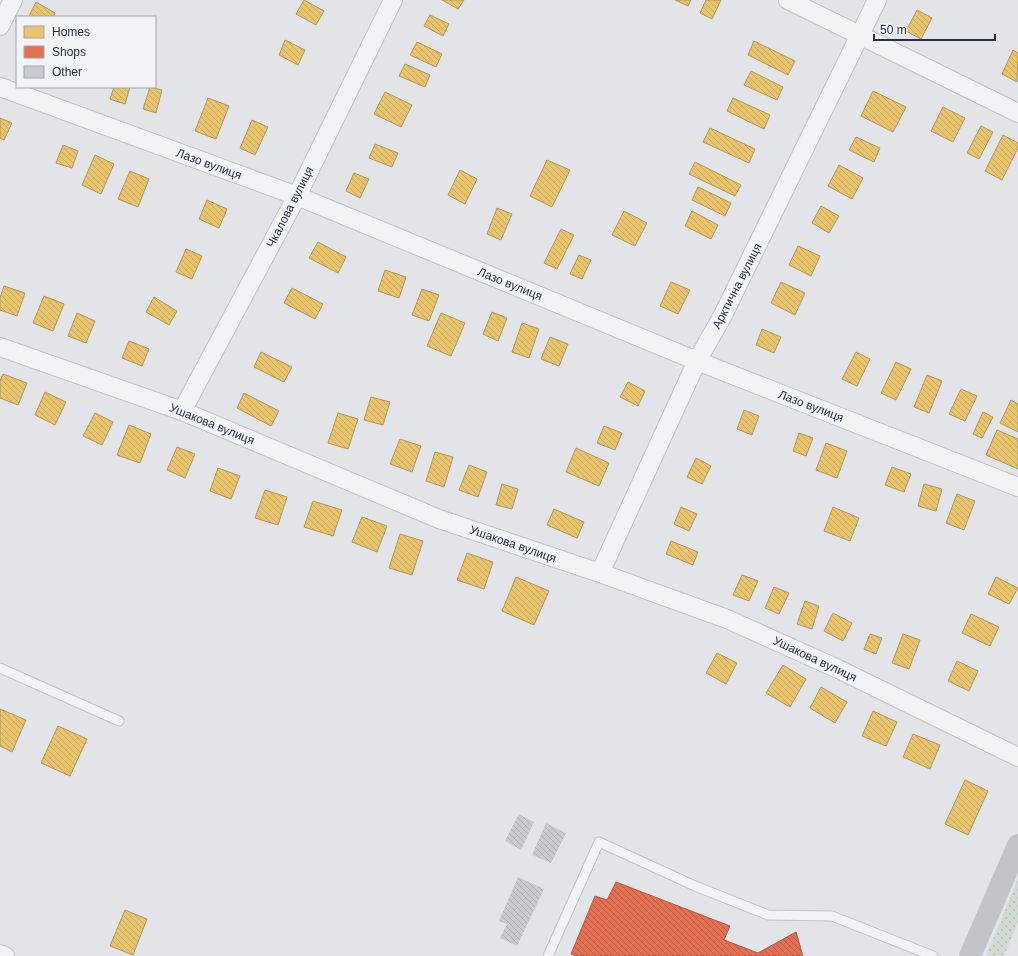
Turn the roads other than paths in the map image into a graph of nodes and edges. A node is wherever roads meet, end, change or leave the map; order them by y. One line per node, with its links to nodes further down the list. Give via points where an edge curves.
1 (13, 0): 5 (street)
2 (393, 0): 9 (street, Чкалова вулиця)
3 (788, 0): 6 (street)
4 (877, 0): 6 (street, Арктична вулиця)
5 (0, 26)
6 (860, 35): 8 (street); 11 (street, Арктична вулиця, via 723,315)
7 (0, 87): 9 (street, Лазо вулиця)
8 (1018, 113)
9 (297, 196): 11 (street, Лазо вулиця); 12 (street, Чкалова вулиця)
10 (0, 347): 12 (street, Ушакова вулиця)
11 (697, 361): 13 (street, Лазо вулиця); 14 (street, Арктична вулиця)
12 (182, 411): 14 (street, Ушакова вулиця, via 439,519)
13 (1018, 487)
14 (600, 573): 17 (street, Ушакова вулиця, via 727,619 838,669)
15 (0, 668): 16 (lane)
16 (119, 721)
17 (1018, 757)
18 (1018, 845): 23 (main road)
19 (0, 954): 20 (street)
20 (5, 956)
21 (548, 956): 22 (lane, via 599,842 695,886 768,915 832,916)
22 (933, 956)
23 (970, 956)

